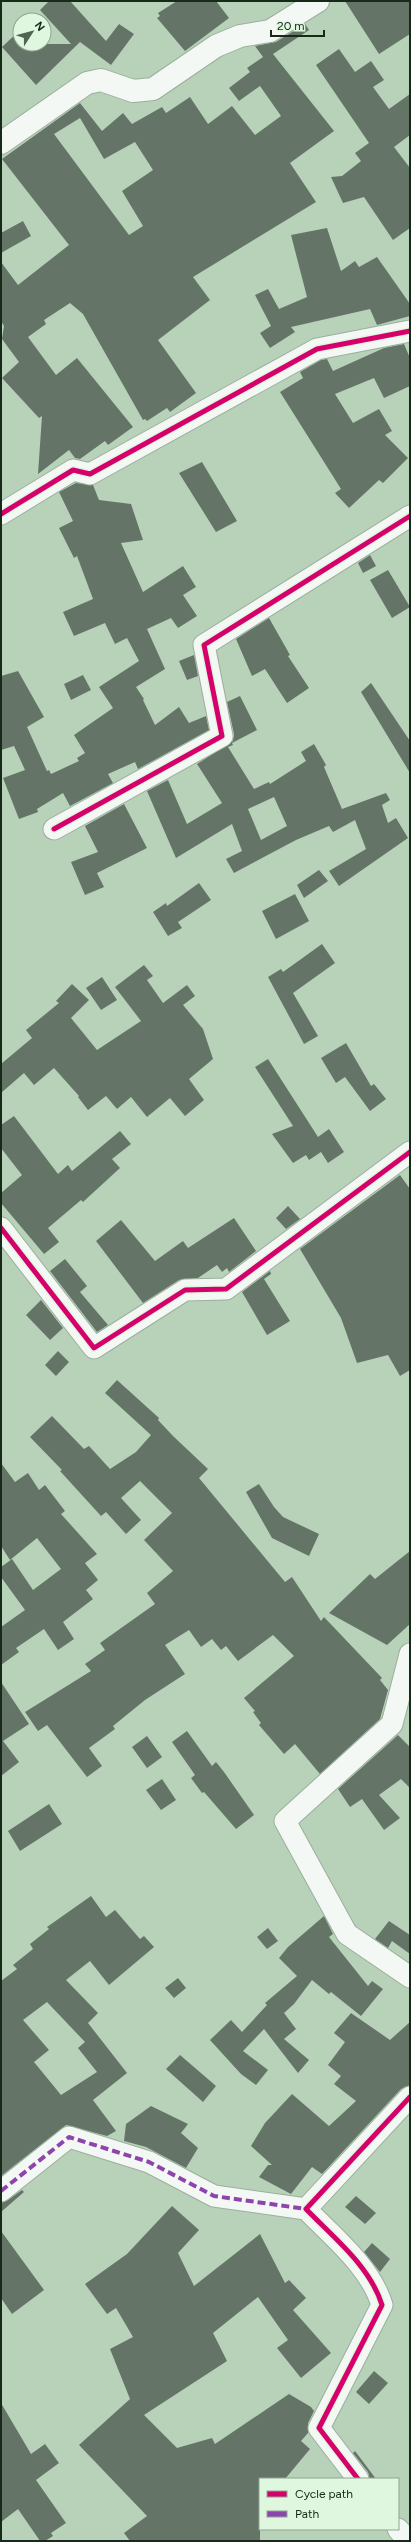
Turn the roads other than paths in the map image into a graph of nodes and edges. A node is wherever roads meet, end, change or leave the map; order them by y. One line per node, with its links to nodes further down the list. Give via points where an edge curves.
1 (318, 1): 2 (main road, via 270,31 240,36 216,46 153,89 133,91 101,80 87,83)
2 (1, 143)
3 (410, 331): 4 (street, via 317,349 90,474 73,470)
4 (1, 514)
5 (410, 516): 6 (street, via 204,645 222,736)
6 (54, 829)
7 (410, 1152): 8 (street, via 226,1289 185,1290 94,1348)
8 (1, 1228)
9 (410, 1654): 10 (street, via 392,1724 285,1821 347,1934)
10 (410, 1977)
11 (410, 2097): 13 (street)
12 (1, 2191): 13 (street, via 69,2137 149,2162 214,2196)
13 (306, 2209): 14 (street, via 354,2258 377,2289 382,2305 319,2428)
14 (357, 2478)
15 (399, 2529): 16 (street)
16 (408, 2541)

